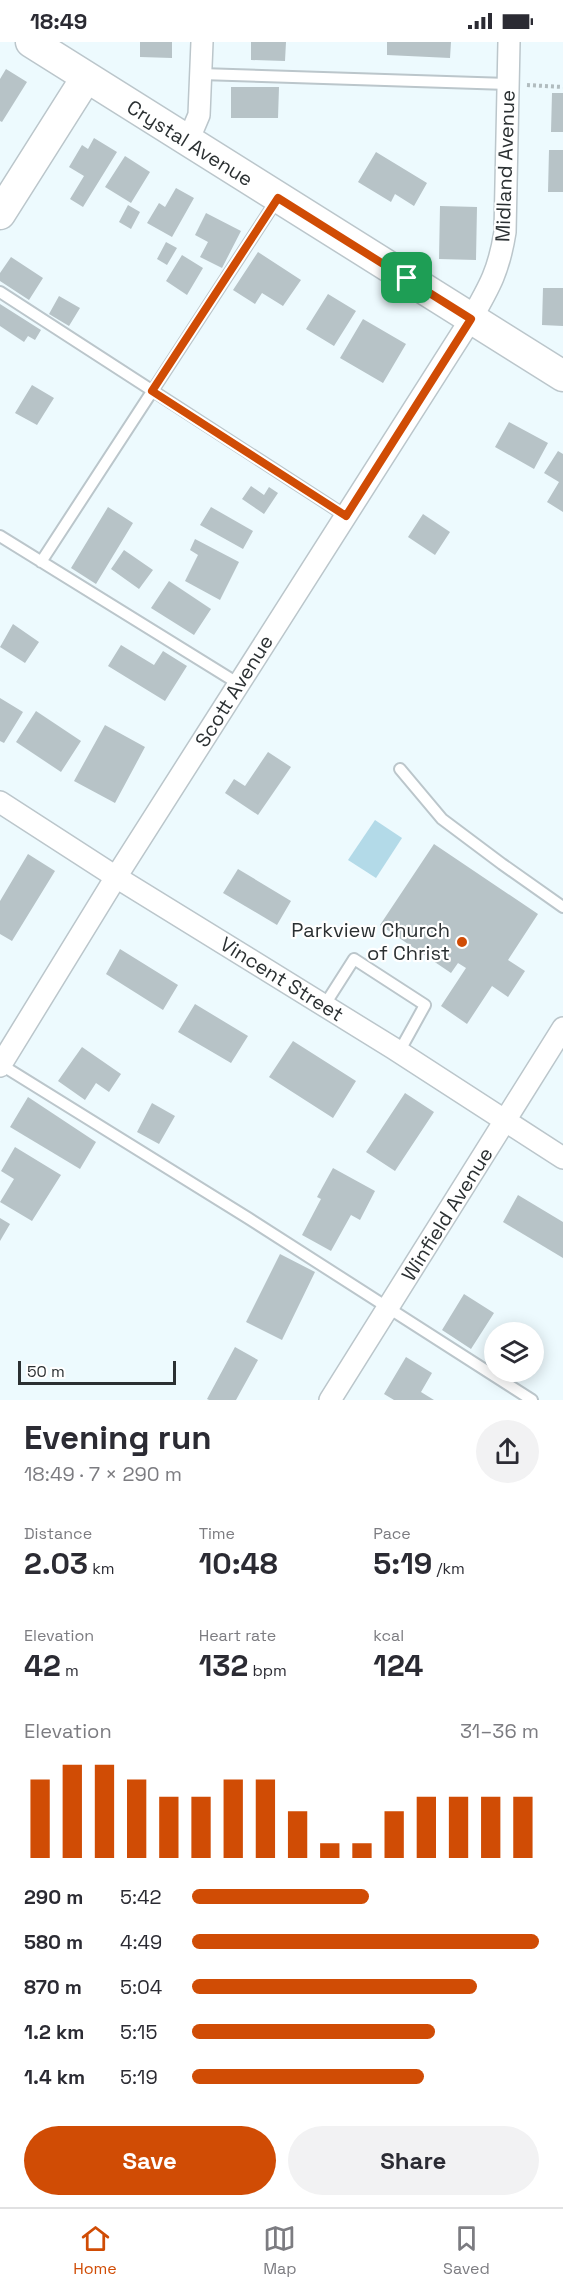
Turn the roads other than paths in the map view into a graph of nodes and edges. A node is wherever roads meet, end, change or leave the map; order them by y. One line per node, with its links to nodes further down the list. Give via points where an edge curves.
1 (31, 42): 5 (street, Crystal Avenue)
2 (202, 42): 4 (street)
3 (509, 42): 6 (street, Midland Avenue)
4 (201, 74): 6 (lane); 7 (street, via 199,115)
5 (86, 78): 7 (street, Crystal Avenue); 9 (street)
6 (508, 84): 11 (street, Midland Avenue, via 501,260)
7 (188, 141): 8 (street, Crystal Avenue)
8 (278, 198): 11 (street, Crystal Avenue); 13 (lane)
9 (0, 214)
10 (0, 292): 13 (lane)
11 (471, 319): 12 (street, Crystal Avenue); 14 (street, Scott Avenue)
12 (563, 376)
13 (152, 391): 14 (lane); 16 (lane)
14 (346, 516): 17 (street, Scott Avenue)
15 (0, 536): 16 (lane)
16 (41, 562): 17 (lane)
17 (239, 684): 20 (street, Scott Avenue)
18 (400, 769): 21 (lane, via 442,819)
19 (0, 802): 20 (street, Vincent Street)
20 (116, 877): 22 (street, Vincent Street); 25 (street, Scott Avenue)
21 (563, 906)
22 (324, 1006): 24 (street, Vincent Street); 24 (lane, via 354,959 425,1005)
23 (563, 1028): 26 (street, Winfield Avenue)
24 (399, 1052): 26 (street, Vincent Street)
25 (0, 1065): 28 (lane)
26 (506, 1121): 27 (street, Vincent Street); 28 (street, Winfield Avenue)
27 (563, 1158)
28 (388, 1308): 29 (street, Winfield Avenue); 30 (lane)
29 (330, 1400)
30 (532, 1400)

